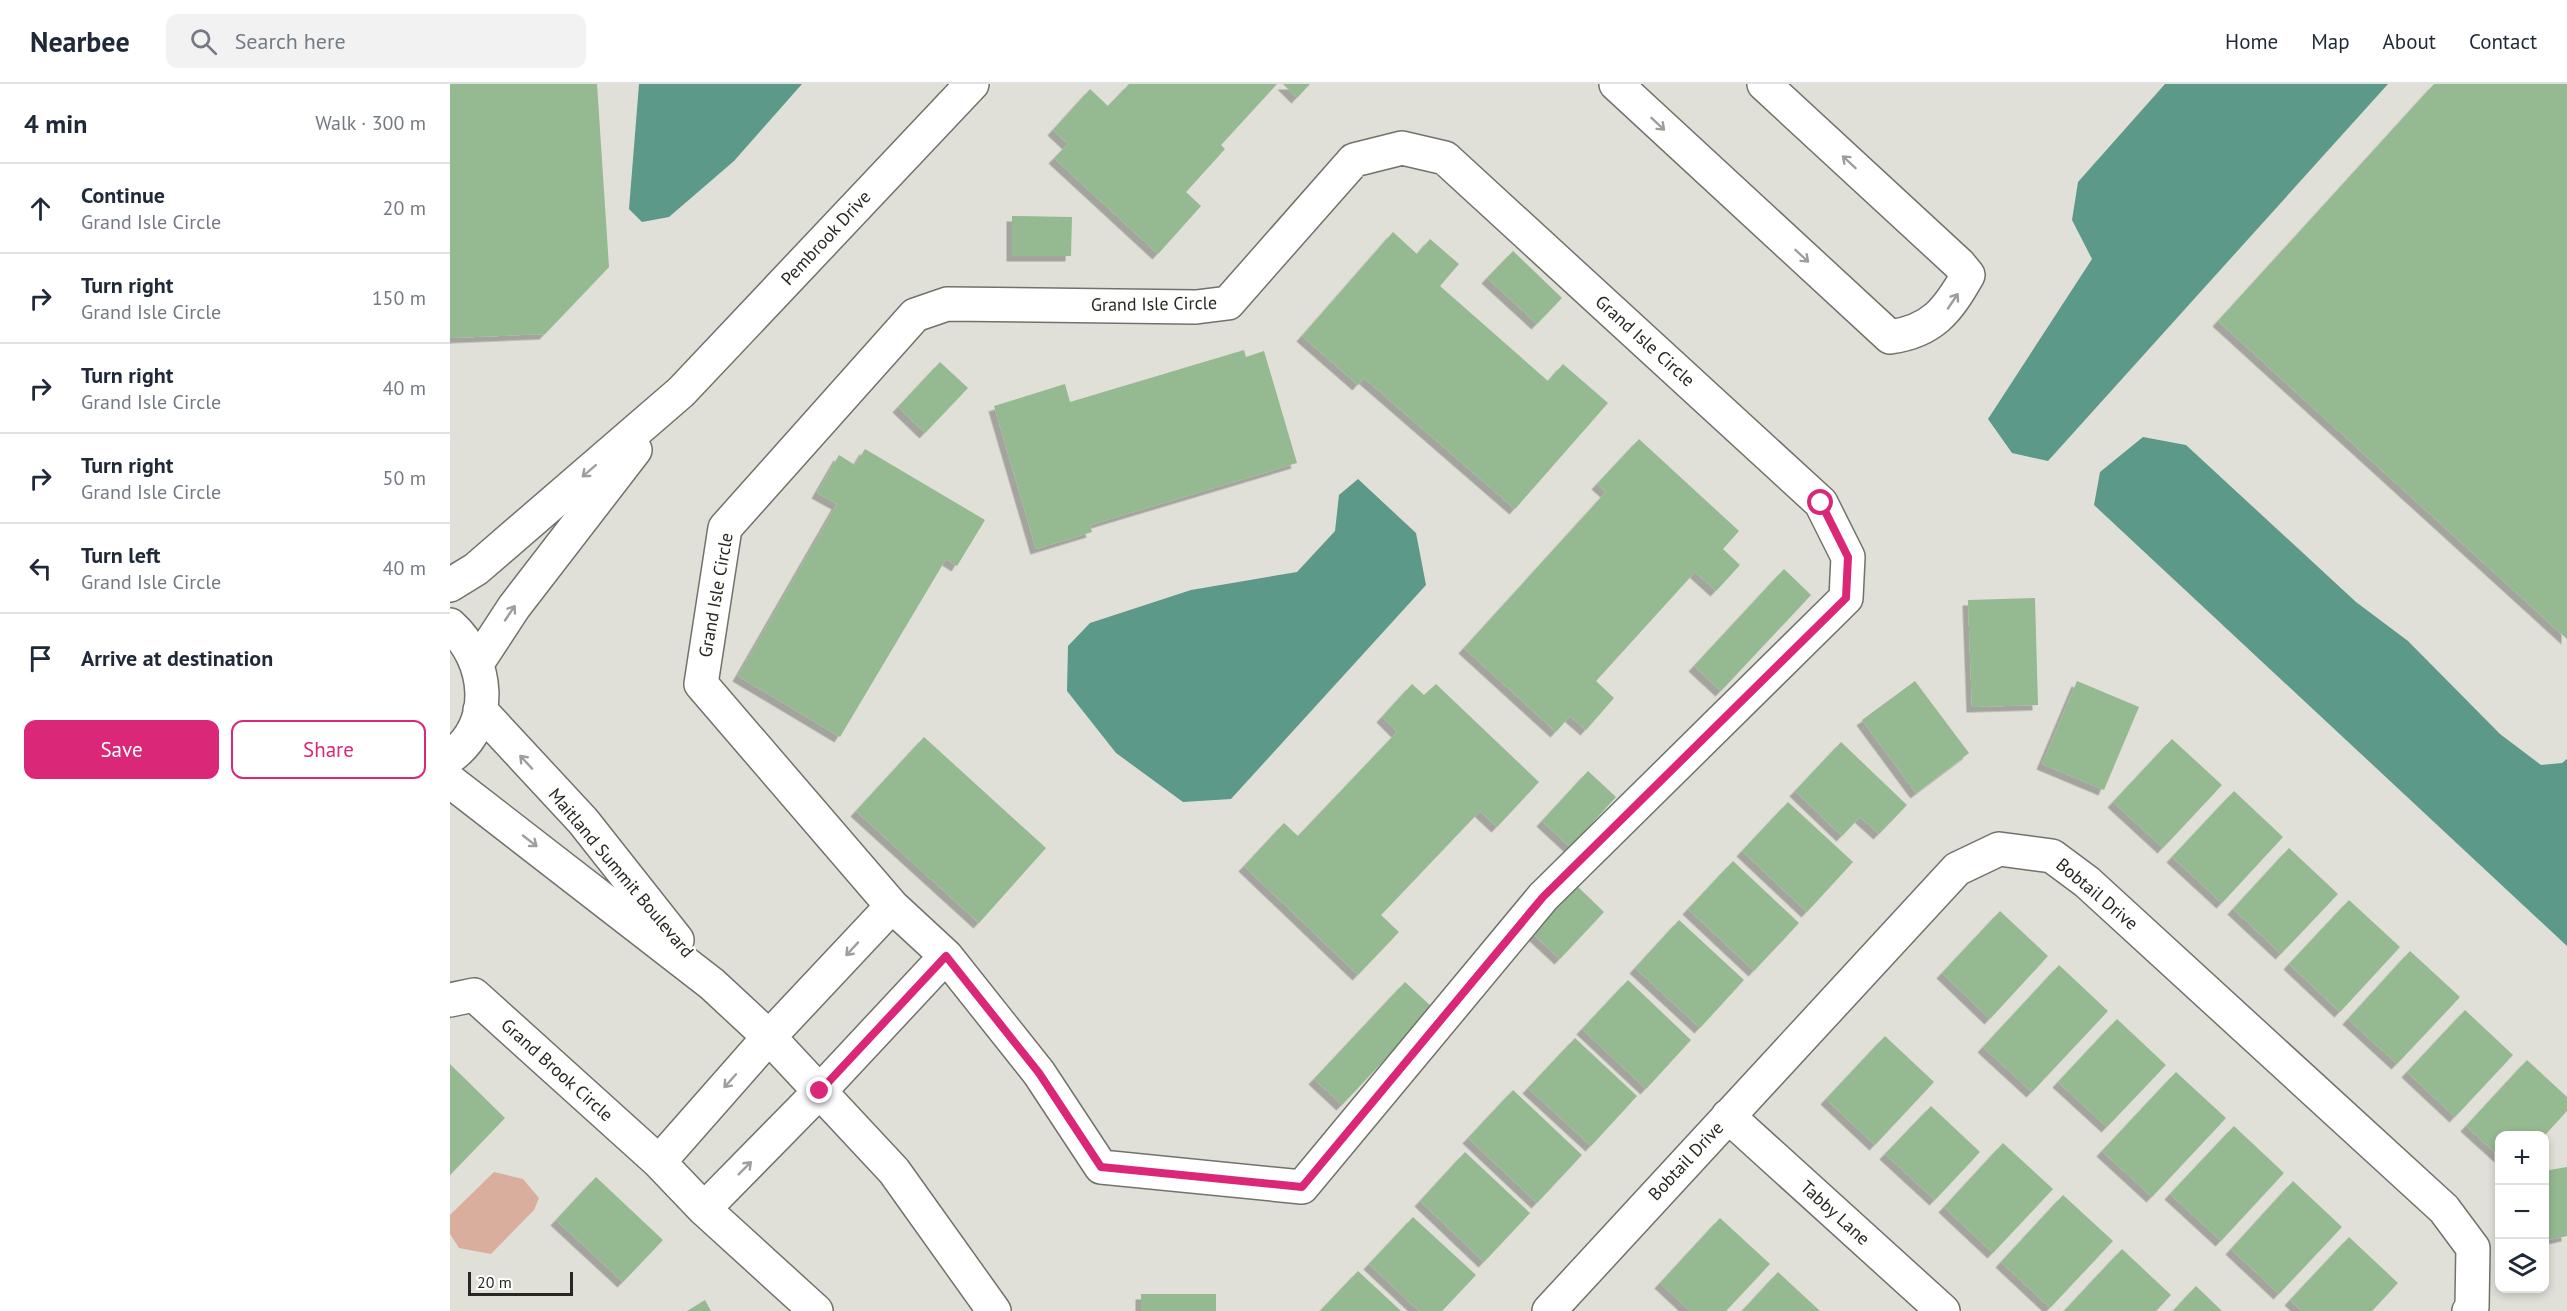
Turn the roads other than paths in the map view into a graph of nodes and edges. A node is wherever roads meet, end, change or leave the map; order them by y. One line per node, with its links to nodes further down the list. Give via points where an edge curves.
1 (972, 84): 4 (street, Pembrook Drive)
2 (1616, 84): 3 (street, one-way to 3, via 1890,337 1909,335 1926,327 1950,307 1968,275)
3 (1781, 90)
4 (681, 392): 5 (street, Pembrook Drive, one-way to 5, via 476,569); 7 (street, Pembrook Drive, one-way to 4, via 514,607)
5 (450, 585)
6 (450, 625): 7 (street, via 463,637)
7 (478, 662): 8 (street, via 482,680)
8 (480, 710): 9 (street, via 475,727); 13 (street, Maitland Summit Boulevard, one-way to 8, via 583,821)
9 (450, 757)
10 (450, 781): 13 (street, Maitland Summit Boulevard, one-way to 13)
11 (892, 906): 12 (street, Grand Isle Circle); 12 (street, Grand Isle Circle, via 701,684 725,528 915,315 947,303 1197,307 1228,303 1354,160 1402,148 1445,158 1821,503 1848,557 1846,598 1543,897 1302,1187 1101,1167 1039,1073); 15 (street, one-way to 15)
12 (946, 956): 16 (street)
13 (712, 984): 15 (street, Maitland Summit Boulevard)
14 (450, 1000): 18 (street, Grand Brook Circle, via 474,995)
15 (769, 1037): 16 (street, Maitland Summit Boulevard); 18 (street, one-way to 18)
16 (820, 1091): 19 (street, one-way to 16); 21 (street, Maitland Summit Boulevard, via 894,1171)
17 (1728, 1116): 22 (street, Bobtail Drive); 23 (street, Tabby Lane); 24 (street, Bobtail Drive, via 1957,868 1999,849 2052,856 2087,882 2444,1209 2473,1248)
18 (658, 1162): 19 (street, Grand Brook Circle)
19 (704, 1209): 20 (street, Grand Brook Circle)
20 (816, 1311)
21 (994, 1311)
22 (1549, 1311)
23 (1943, 1311)
24 (2469, 1311)

